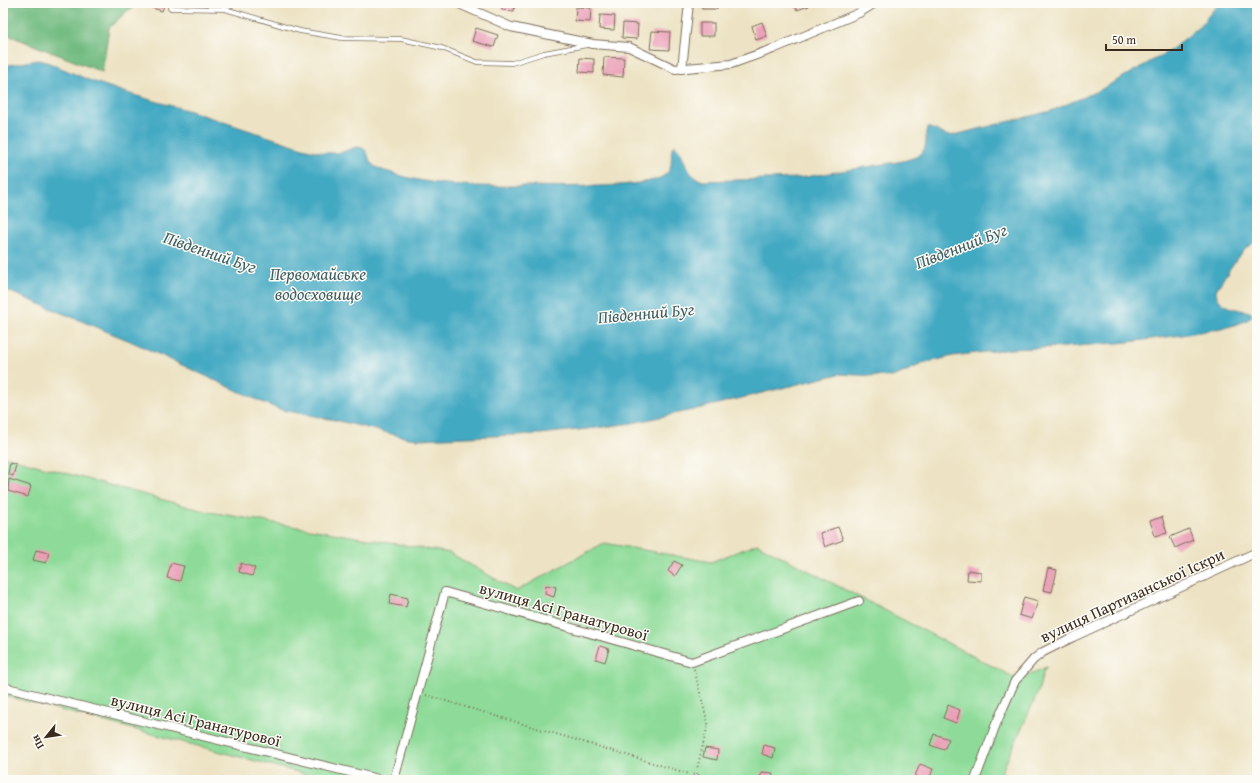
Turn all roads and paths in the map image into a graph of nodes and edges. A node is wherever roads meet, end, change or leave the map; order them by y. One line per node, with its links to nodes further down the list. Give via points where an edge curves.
1 (457, 3): 5 (street, via 511,27)
2 (689, 3): 6 (street)
3 (875, 3): 6 (street, via 773,50 731,64)
4 (170, 8): 5 (lane, via 225,9 300,32 342,38 401,39 442,48 477,62 512,64 544,53)
5 (593, 44): 6 (street, via 629,47 675,69)
6 (682, 69)
7 (1257, 552): 16 (street, вулиця Партизанської Іскри, via 1073,637 1034,659 1015,681)
8 (859, 601): 9 (street)
9 (692, 662): 11 (street, вулиця Асі Гранатурової, via 445,592); 12 (path, via 708,724)
10 (3, 686): 13 (street, вулиця Асі Гранатурової)
11 (418, 692): 12 (path); 14 (street, вулиця Асі Гранатурової)
12 (696, 776): 15 (lane)
13 (382, 780)
14 (394, 780)
15 (701, 780)
16 (975, 780)

